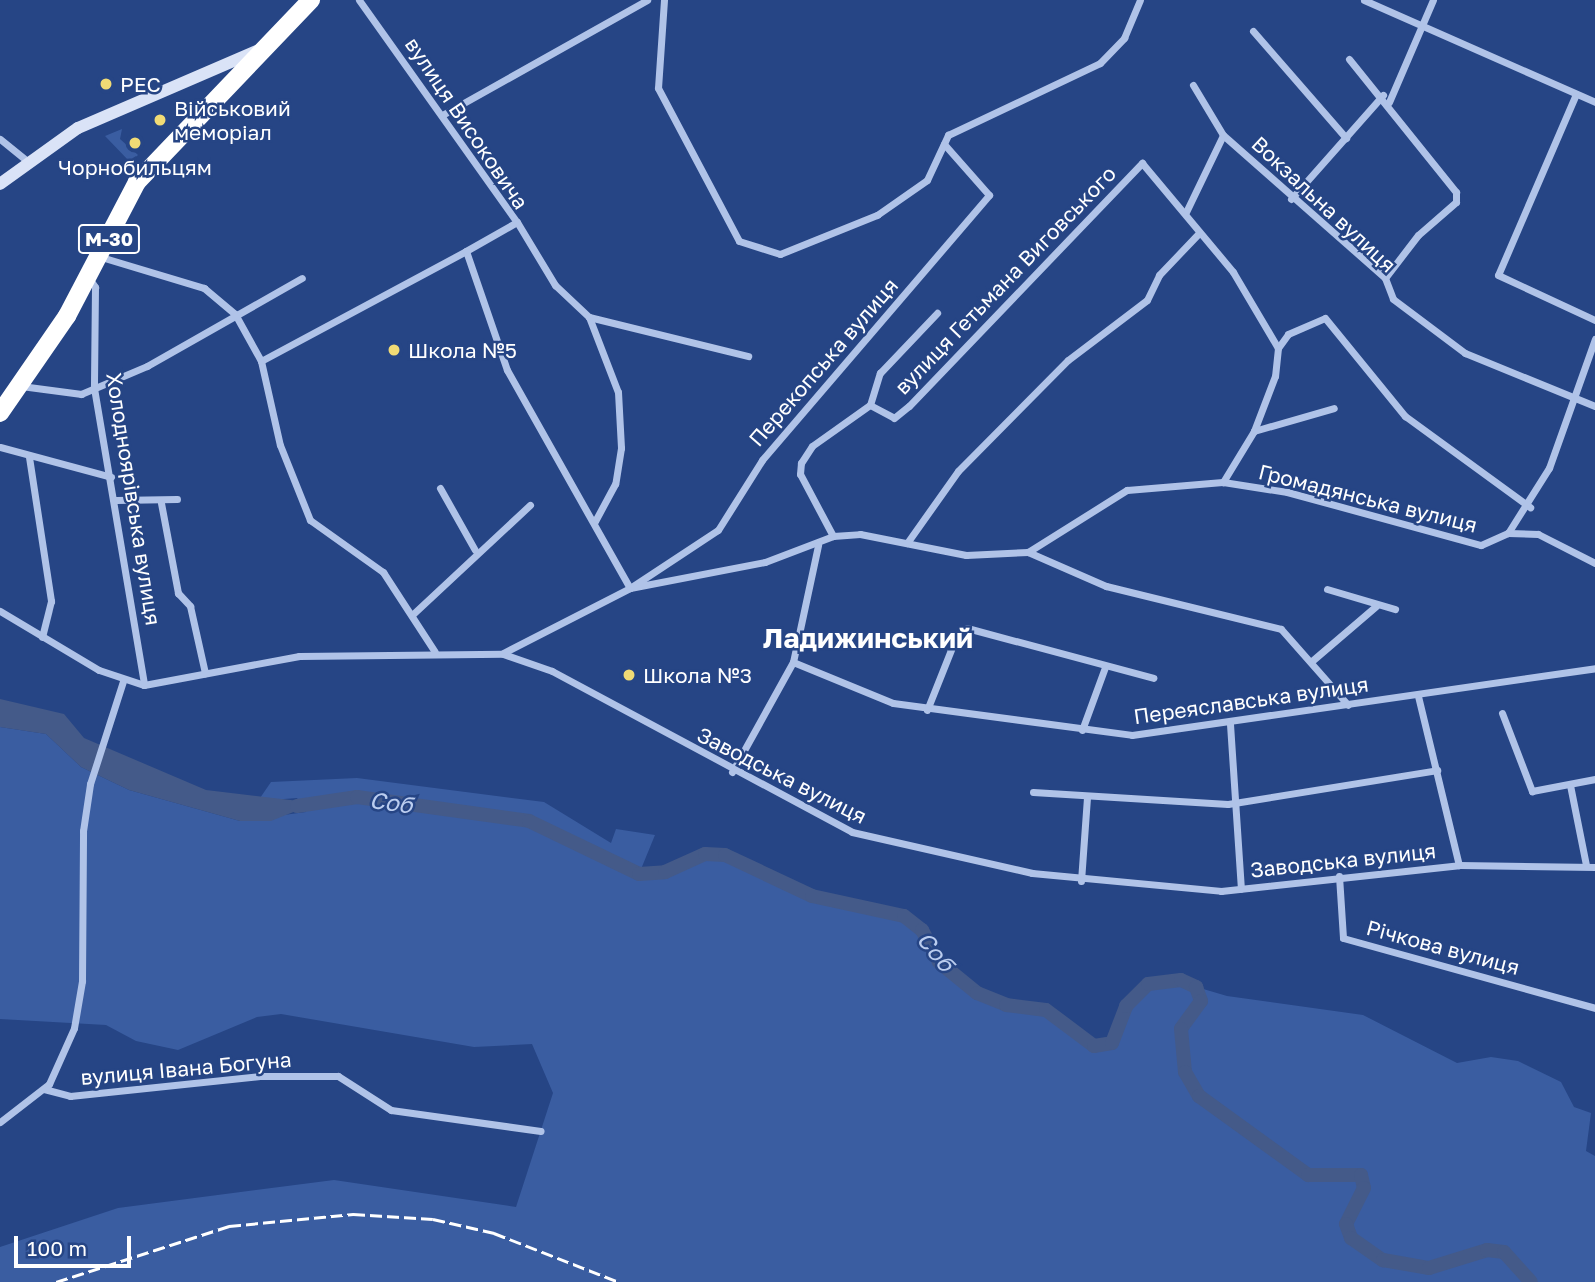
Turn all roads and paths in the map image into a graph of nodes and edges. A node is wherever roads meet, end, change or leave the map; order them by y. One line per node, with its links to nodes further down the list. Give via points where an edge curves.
1 (312, 0): 11 (highway, М-30, via 268,46)
2 (359, 0): 17 (street, вулиця Високовича)
3 (647, 0): 17 (street)
4 (664, 0): 21 (street, via 658,88 739,241 780,254 877,215 927,180)
5 (1140, 0): 21 (street, via 1124,38 1100,62 948,135)
6 (1364, 0): 8 (street)
7 (1433, 0): 8 (street)
8 (1422, 28): 13 (street); 15 (street)
9 (1253, 31): 19 (street)
10 (1349, 59): 14 (street)
11 (226, 72): 22 (street, via 100,117); 29 (highway, М-30, via 137,182)
12 (1194, 85): 18 (street, Вокзальна вулиця)
13 (1576, 94): 16 (street); 36 (street, via 1498,275)
14 (1383, 95): 15 (street); 19 (street)
15 (1389, 102): 32 (street, via 1411,141 1456,192 1455,202 1418,234)
16 (1595, 102)
17 (444, 114): 26 (street, вулиця Високовича)
18 (1223, 135): 24 (street, Вокзальна вулиця); 25 (street)
19 (1346, 138): 24 (street)
20 (0, 139): 22 (street)
21 (944, 144): 67 (street, Перекопська вулиця, via 989,195 762,460 718,530)
22 (26, 159): 23 (street)
23 (0, 184)
24 (1291, 199): 32 (street, Вокзальна вулиця)
25 (1186, 212): 27 (street); 44 (street, вулиця Гетьмана Виговського, via 1142,163 909,406 894,418)
26 (517, 222): 28 (street, вулиця Високовича); 35 (street, via 555,285)
27 (1198, 233): 38 (street, via 1233,272); 62 (street, via 1159,275 1147,300 1068,359 958,471)
28 (467, 251): 40 (street, вулиця Високовича); 59 (street, via 507,370)
29 (100, 257): 30 (highway, М-30); 34 (street, via 204,288)
30 (89, 278): 41 (highway, М-30); 42 (street, Холодноярівська вулиця, via 95,287)
31 (302, 278): 34 (street)
32 (1385, 278): 43 (street, Вокзальна вулиця, via 1393,299 1465,353)
33 (937, 313): 44 (street, via 880,373)
34 (235, 314): 40 (street); 42 (street, via 147,366)
35 (589, 317): 39 (street); 59 (street, via 618,392 621,447 615,484)
36 (1595, 320)
37 (1595, 339): 43 (street)
38 (1278, 348): 48 (street, via 1275,376); 58 (street, via 1289,334 1325,318 1405,416)
39 (748, 356)
40 (261, 361): 72 (street, via 280,445 310,520 383,572)
41 (21, 386): 42 (street, via 81,394); 47 (highway, М-30)
42 (94, 388): 51 (street, Холодноярівська вулиця)
43 (1570, 396): 45 (street, Вокзальна вулиця); 58 (street)
44 (870, 405): 61 (street, via 812,446 801,463 800,474)
45 (1595, 406)
46 (1334, 408): 48 (street)
47 (0, 412)
48 (1254, 431): 52 (street)
49 (0, 447): 50 (street)
50 (29, 457): 51 (street); 73 (street, via 51,601)
51 (111, 477): 55 (street, Холодноярівська вулиця)
52 (1223, 482): 60 (street, Громадянська вулиця, via 1287,492 1481,545); 65 (street, Громадянська вулиця, via 1127,490)
53 (440, 488): 64 (street)
54 (177, 499): 56 (street)
55 (116, 500): 56 (street); 83 (street, Холодноярівська вулиця)
56 (161, 503): 80 (street, via 178,593 190,606)
57 (530, 505): 64 (street)
58 (1530, 507): 60 (street)
59 (594, 523): 67 (street)
60 (1508, 533): 66 (street, Громадянська вулиця, via 1552,538)
61 (833, 536): 62 (street, Громадянська вулиця); 63 (street)
62 (907, 543): 65 (street, Громадянська вулиця, via 966,555)
63 (818, 545): 67 (street); 77 (street)
64 (475, 550): 72 (street)
65 (1028, 552): 76 (street, via 1105,586 1272,625)
66 (1595, 563)
67 (630, 588): 75 (street)
68 (1326, 589): 69 (street)
69 (1376, 606): 70 (street); 76 (street)
70 (1395, 610)
71 (0, 611): 73 (street, Заводська вулиця)
72 (413, 614): 74 (street)
73 (42, 637): 82 (street, Заводська вулиця)
74 (435, 652): 75 (street, Заводська вулиця); 80 (street, Заводська вулиця, via 299,656)
75 (503, 654): 91 (street, Заводська вулиця, via 552,671)
76 (1313, 660): 85 (street)
77 (793, 662): 86 (street, Переяславська вулиця, via 893,703); 91 (street)
78 (1105, 667): 81 (street); 86 (street, via 967,628 956,636); 89 (street)
79 (1595, 668): 84 (street, Переяславська вулиця)
80 (205, 673): 83 (street, Заводська вулиця)
81 (1153, 678)
82 (123, 681): 83 (street, Заводська вулиця); 104 (street, via 90,784 81,853 79,1004 66,1050)
83 (144, 685)
84 (1418, 696): 85 (street, Переяславська вулиця); 90 (street)
85 (1348, 705): 88 (street, Переяславська вулиця)
86 (927, 710): 89 (street, Переяславська вулиця)
87 (1502, 713): 93 (street, via 1532,791)
88 (1230, 724): 89 (street, Переяславська вулиця, via 1132,735); 96 (street)
89 (1082, 730)
90 (1437, 770): 96 (street); 97 (street)
91 (732, 772): 101 (street, Заводська вулиця, via 863,836)
92 (1595, 779): 93 (street)
93 (1570, 785): 98 (street)
94 (1033, 792): 95 (street)
95 (1087, 797): 96 (street); 101 (street)
96 (1237, 803): 102 (street)
97 (1459, 865): 98 (street, Заводська вулиця); 100 (street, Заводська вулиця)
98 (1586, 865): 99 (street, Заводська вулиця)
99 (1595, 867)
100 (1339, 876): 102 (street, Заводська вулиця); 103 (street, Річкова вулиця, via 1343,938)
101 (1081, 881): 102 (street, Заводська вулиця)
102 (1241, 890)
103 (1595, 1008)
104 (44, 1089): 105 (street); 106 (street, вулиця Івана Богуна, via 70,1096 260,1076 338,1076 391,1110)
105 (0, 1122)
106 (541, 1131)

